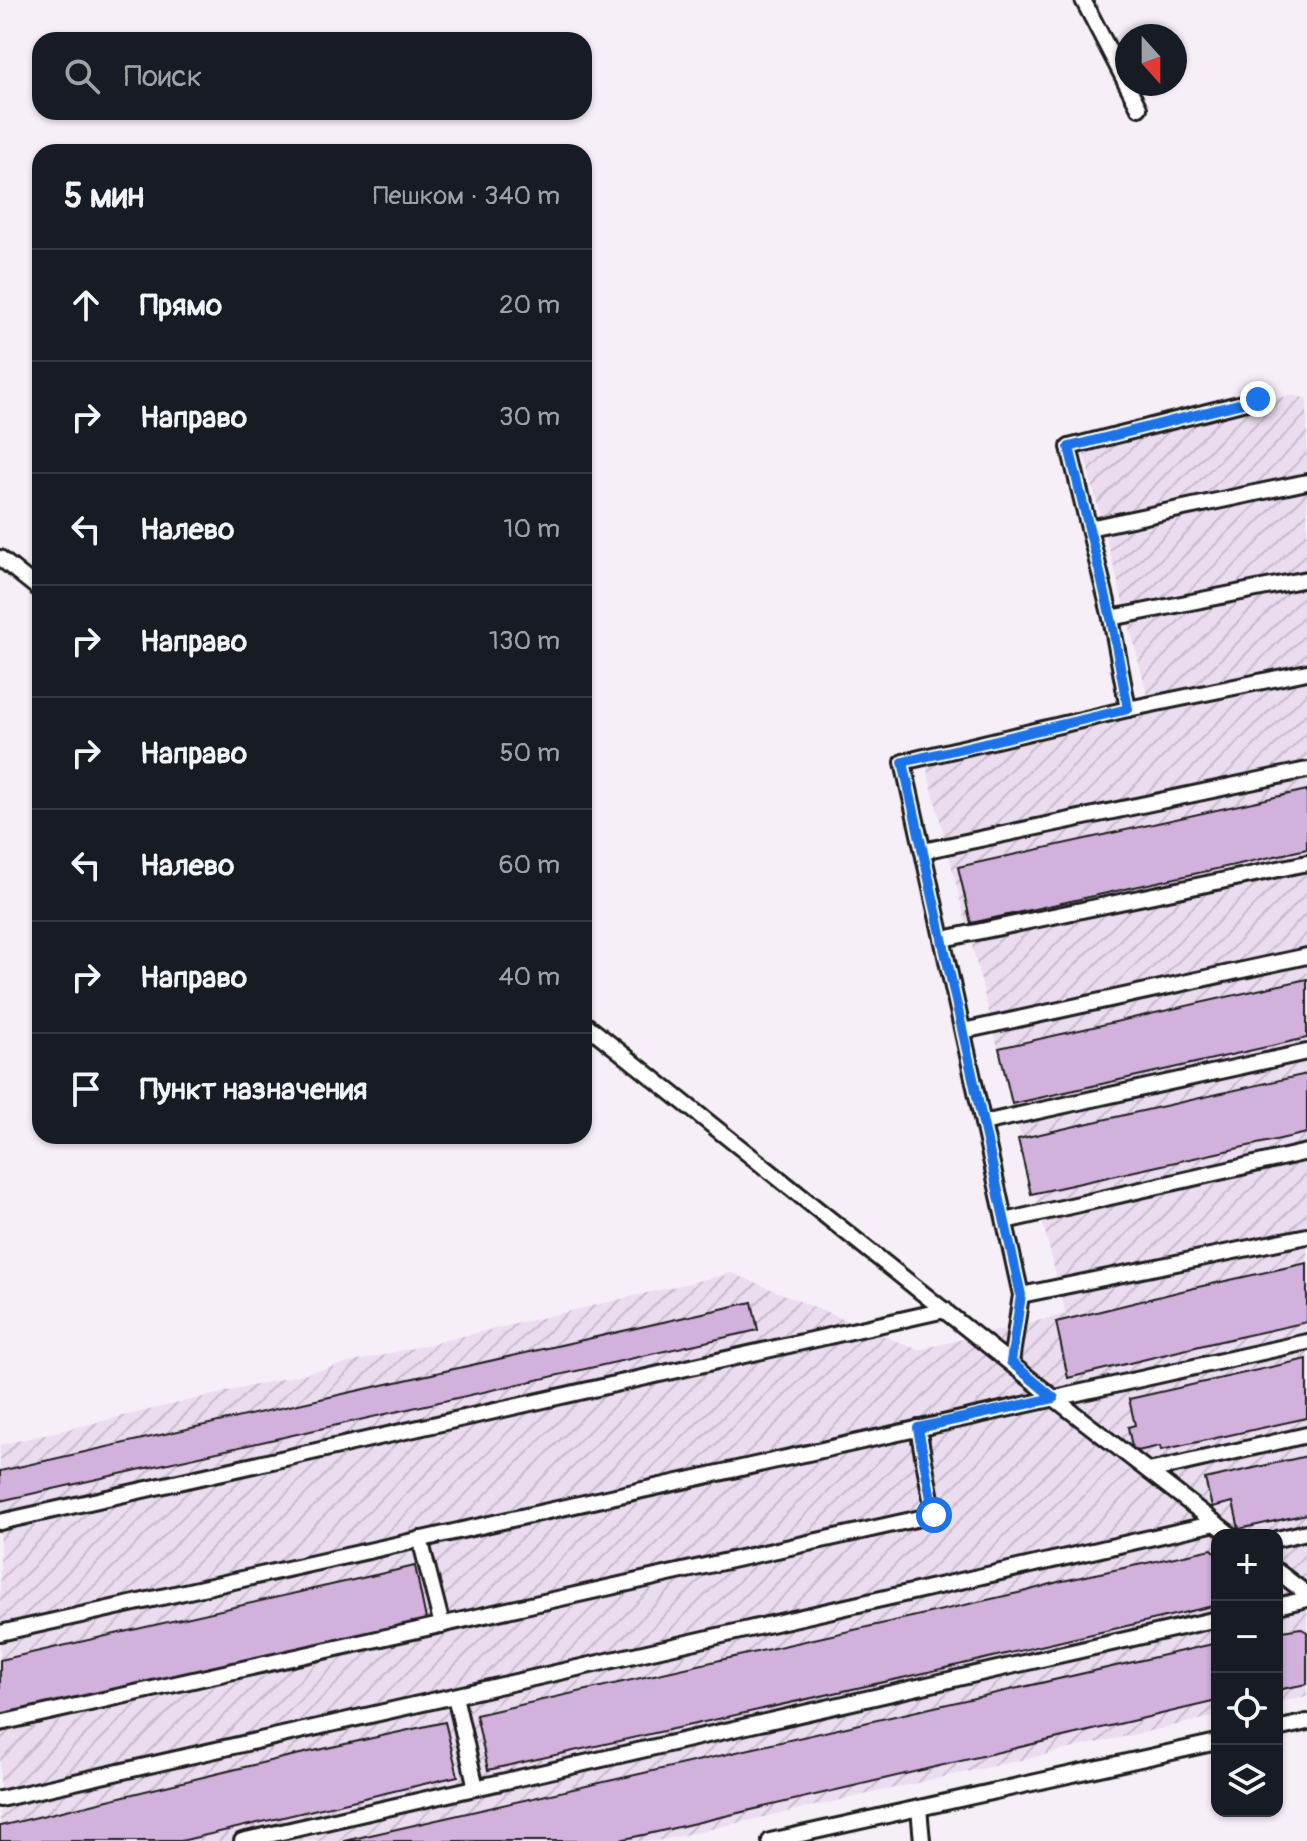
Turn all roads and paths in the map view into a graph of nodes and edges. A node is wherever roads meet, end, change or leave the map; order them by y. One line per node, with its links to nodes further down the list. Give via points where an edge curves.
1 (1083, 0): 2 (lane)
2 (1139, 108)
3 (1258, 399): 5 (lane, via 1069,447)
4 (1307, 482): 5 (lane)
5 (1089, 528): 9 (lane)
6 (0, 558): 8 (lane)
7 (1307, 579): 9 (lane)
8 (32, 584)
9 (1111, 618): 11 (lane)
10 (1307, 672): 11 (lane)
11 (1128, 709): 13 (lane, via 903,762)
12 (1307, 770): 13 (lane)
13 (923, 851): 15 (lane)
14 (1307, 863): 15 (lane)
15 (943, 939): 18 (lane)
16 (1307, 956): 18 (lane)
17 (592, 1029): 25 (lane)
18 (963, 1031): 20 (lane)
19 (1307, 1052): 20 (lane)
20 (983, 1123): 22 (lane)
21 (1307, 1152): 22 (lane)
22 (1005, 1221): 24 (lane)
23 (1307, 1236): 24 (lane)
24 (1021, 1295): 27 (lane)
25 (945, 1310): 27 (lane); 32 (lane)
26 (1307, 1342): 28 (lane)
27 (1011, 1362): 28 (lane)
28 (1054, 1398): 29 (lane); 31 (lane)
29 (918, 1428): 37 (lane); 42 (lane, via 934,1515)
30 (1307, 1435): 31 (lane)
31 (1149, 1471): 33 (lane)
32 (0, 1522)
33 (1216, 1523): 34 (lane); 44 (lane)
34 (1224, 1529)
35 (1307, 1532): 36 (lane)
36 (1283, 1538)
37 (420, 1539): 42 (lane); 43 (lane)
38 (1283, 1576): 39 (lane)
39 (1307, 1597): 40 (lane)
40 (1283, 1604)
41 (1211, 1620): 49 (lane)
42 (442, 1625): 46 (lane)
43 (0, 1633)
44 (455, 1696): 49 (lane); 50 (lane)
45 (1307, 1722): 47 (lane)
46 (0, 1723)
47 (1283, 1728)
48 (1211, 1743): 51 (lane)
49 (476, 1788): 52 (lane)
50 (0, 1799)
51 (919, 1808): 53 (lane); 54 (lane)
52 (242, 1841)
53 (770, 1841)
54 (922, 1841)

